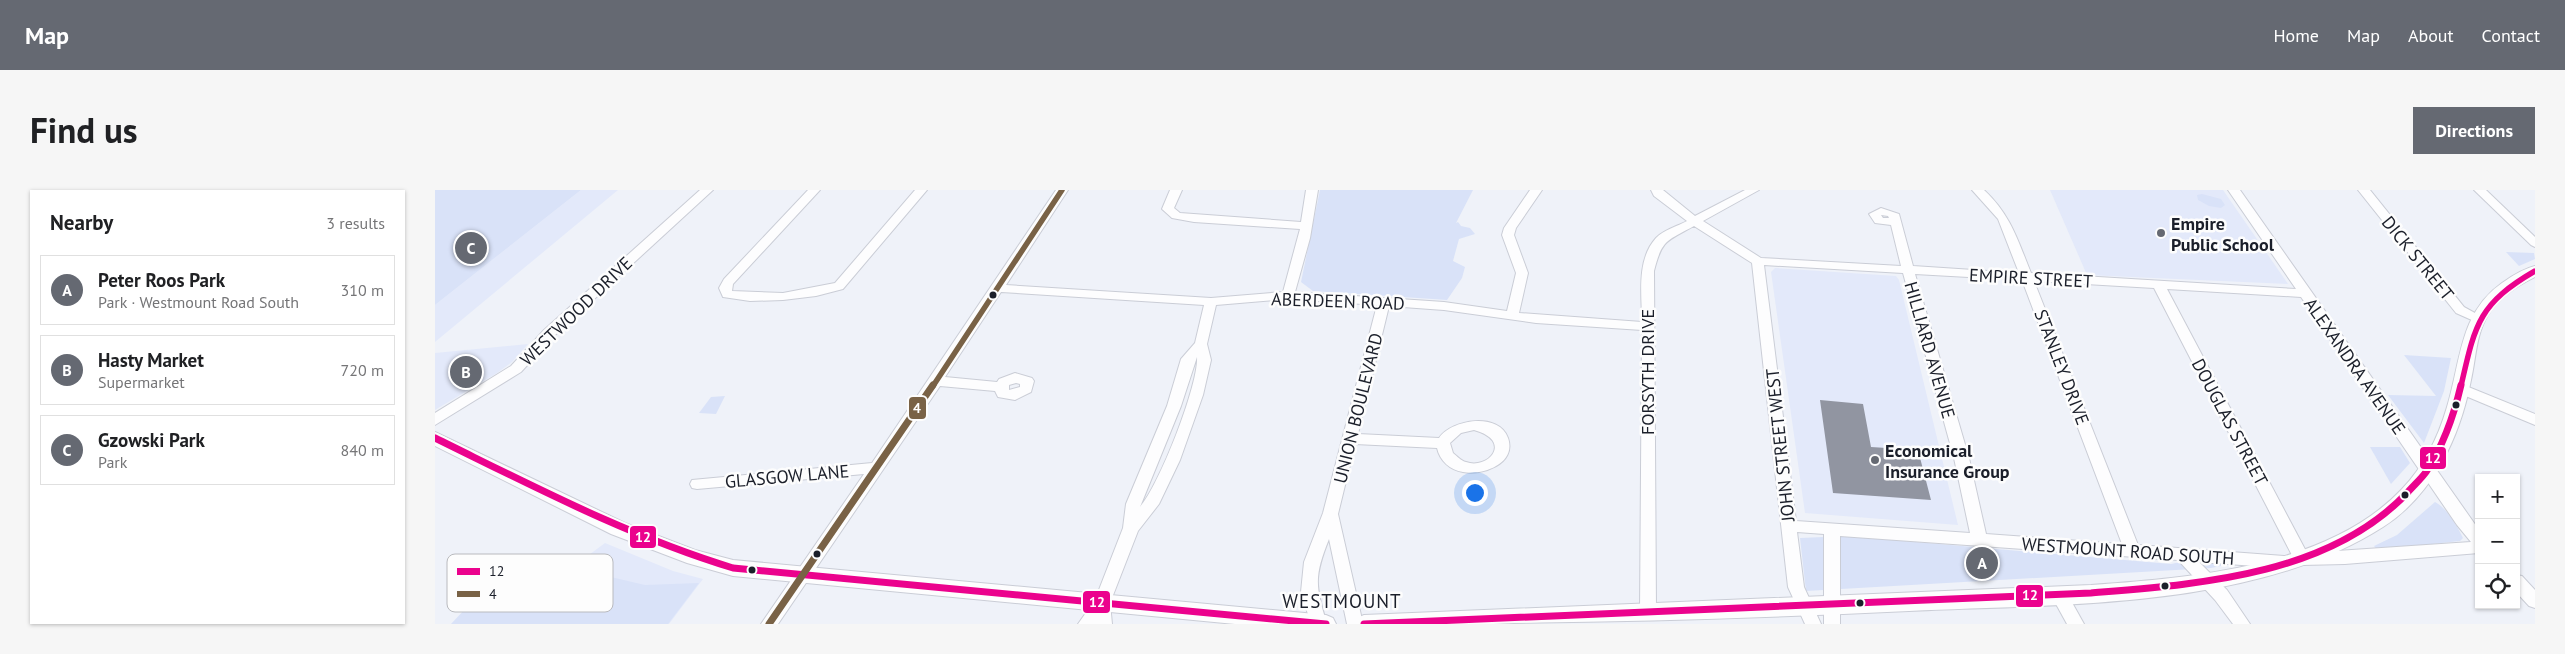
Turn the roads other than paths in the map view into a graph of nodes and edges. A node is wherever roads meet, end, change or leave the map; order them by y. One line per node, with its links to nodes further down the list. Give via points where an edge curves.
1 (707, 190): 34 (street, WESTWOOD DRIVE, via 549,333 516,369)
2 (814, 190): 3 (street, via 728,282 727,294 744,298 821,293 839,286)
3 (921, 190)
4 (1062, 190): 23 (street)
5 (1176, 190): 16 (street, via 1168,209 1176,216 1194,220)
6 (1312, 190): 16 (street)
7 (1536, 190): 28 (street, via 1508,235 1522,273)
8 (1657, 190): 15 (street)
9 (1753, 190): 15 (street, FORSYTH DRIVE)
10 (1978, 190): 21 (street, STANLEY DRIVE, via 2004,220)
11 (2234, 190): 24 (street, ALEXANDRA AVENUE)
12 (2364, 190): 29 (street, DICK STREET, via 2460,310)
13 (2480, 190): 17 (street)
14 (1895, 218): 19 (street, HILLIARD AVENUE)
15 (1693, 220): 18 (street); 30 (street, FORSYTH DRIVE, via 1661,239 1653,251 1648,271)
16 (1306, 226): 25 (street)
17 (2535, 243)
18 (1758, 261): 19 (street, EMPIRE STREET); 43 (street, JOHN STREET WEST)
19 (1907, 271): 21 (street, EMPIRE STREET); 46 (street, HILLIARD AVENUE, via 1950,415)
20 (2535, 271): 29 (main road, WESTMOUNT ROAD SOUTH, via 2490,301)
21 (2027, 278): 22 (street, EMPIRE STREET); 48 (street, STANLEY DRIVE)
22 (2159, 285): 24 (street, EMPIRE STREET); 50 (street, DOUGLAS STREET)
23 (998, 288): 26 (street, ABERDEEN ROAD); 31 (street)
24 (2304, 293): 40 (street, ALEXANDRA AVENUE)
25 (1288, 295): 26 (street, ABERDEEN ROAD); 27 (street, ABERDEEN ROAD)
26 (1211, 302): 56 (street, via 1201,344 1204,360 1196,395 1173,460 1152,504 1131,528)
27 (1384, 302): 28 (street, ABERDEEN ROAD, via 1444,306); 37 (street, UNION BOULEVARD)
28 (1512, 316): 30 (street, ABERDEEN ROAD)
29 (2478, 318): 33 (main road, WESTMOUNT ROAD SOUTH)
30 (1647, 326): 57 (street, FORSYTH DRIVE)
31 (936, 381): 32 (street); 39 (street)
32 (1001, 387)
33 (2461, 389): 35 (street); 40 (main road, WESTMOUNT ROAD SOUTH, via 2443,447)
34 (435, 420)
35 (2535, 420)
36 (435, 438): 51 (main road, via 660,547 733,568)
37 (1351, 439): 38 (street); 42 (street, UNION BOULEVARD)
38 (1443, 443)
39 (876, 468): 41 (street, GLASGOW LANE); 51 (street)
40 (2429, 471): 45 (street, ALEXANDRA AVENUE); 50 (main road, WESTMOUNT ROAD SOUTH, via 2415,489 2379,520 2327,550)
41 (697, 484)
42 (1331, 513): 64 (street, UNION BOULEVARD, via 1312,562 1309,592); 66 (street, UNION BOULEVARD)
43 (1789, 526): 44 (street, WESTMOUNT ROAD SOUTH); 59 (street, JOHN STREET WEST, via 1796,587)
44 (1832, 530): 46 (street, WESTMOUNT ROAD SOUTH); 58 (street)
45 (2475, 535)
46 (1979, 540): 48 (street, WESTMOUNT ROAD SOUTH)
47 (2475, 547): 50 (street, WESTMOUNT ROAD SOUTH)
48 (2133, 552): 49 (street, WESTMOUNT ROAD SOUTH)
49 (2183, 556): 50 (street, WESTMOUNT ROAD SOUTH); 52 (street)
50 (2295, 561): 52 (main road, WESTMOUNT ROAD SOUTH)
51 (801, 576): 56 (main road); 61 (street)
52 (2209, 581): 54 (main road, WESTMOUNT ROAD SOUTH, via 2162,588); 69 (street)
53 (2520, 585): 55 (street)
54 (2059, 595): 58 (main road, WESTMOUNT ROAD SOUTH); 68 (street)
55 (2535, 601)
56 (1102, 603): 62 (street); 63 (street); 64 (main road)
57 (1648, 612): 59 (main road, WESTMOUNT ROAD SOUTH, via 1727,609); 60 (main road, WESTMOUNT ROAD SOUTH)
58 (1832, 615): 59 (main road, WESTMOUNT ROAD SOUTH)
59 (1809, 616)
60 (1547, 620): 67 (main road, WESTMOUNT ROAD SOUTH)
61 (769, 624)
62 (1086, 624)
63 (1104, 624)
64 (1319, 624): 65 (main road)
65 (1326, 624)
66 (1355, 624)
67 (1364, 624)
68 (2076, 624)
69 (2241, 624)

